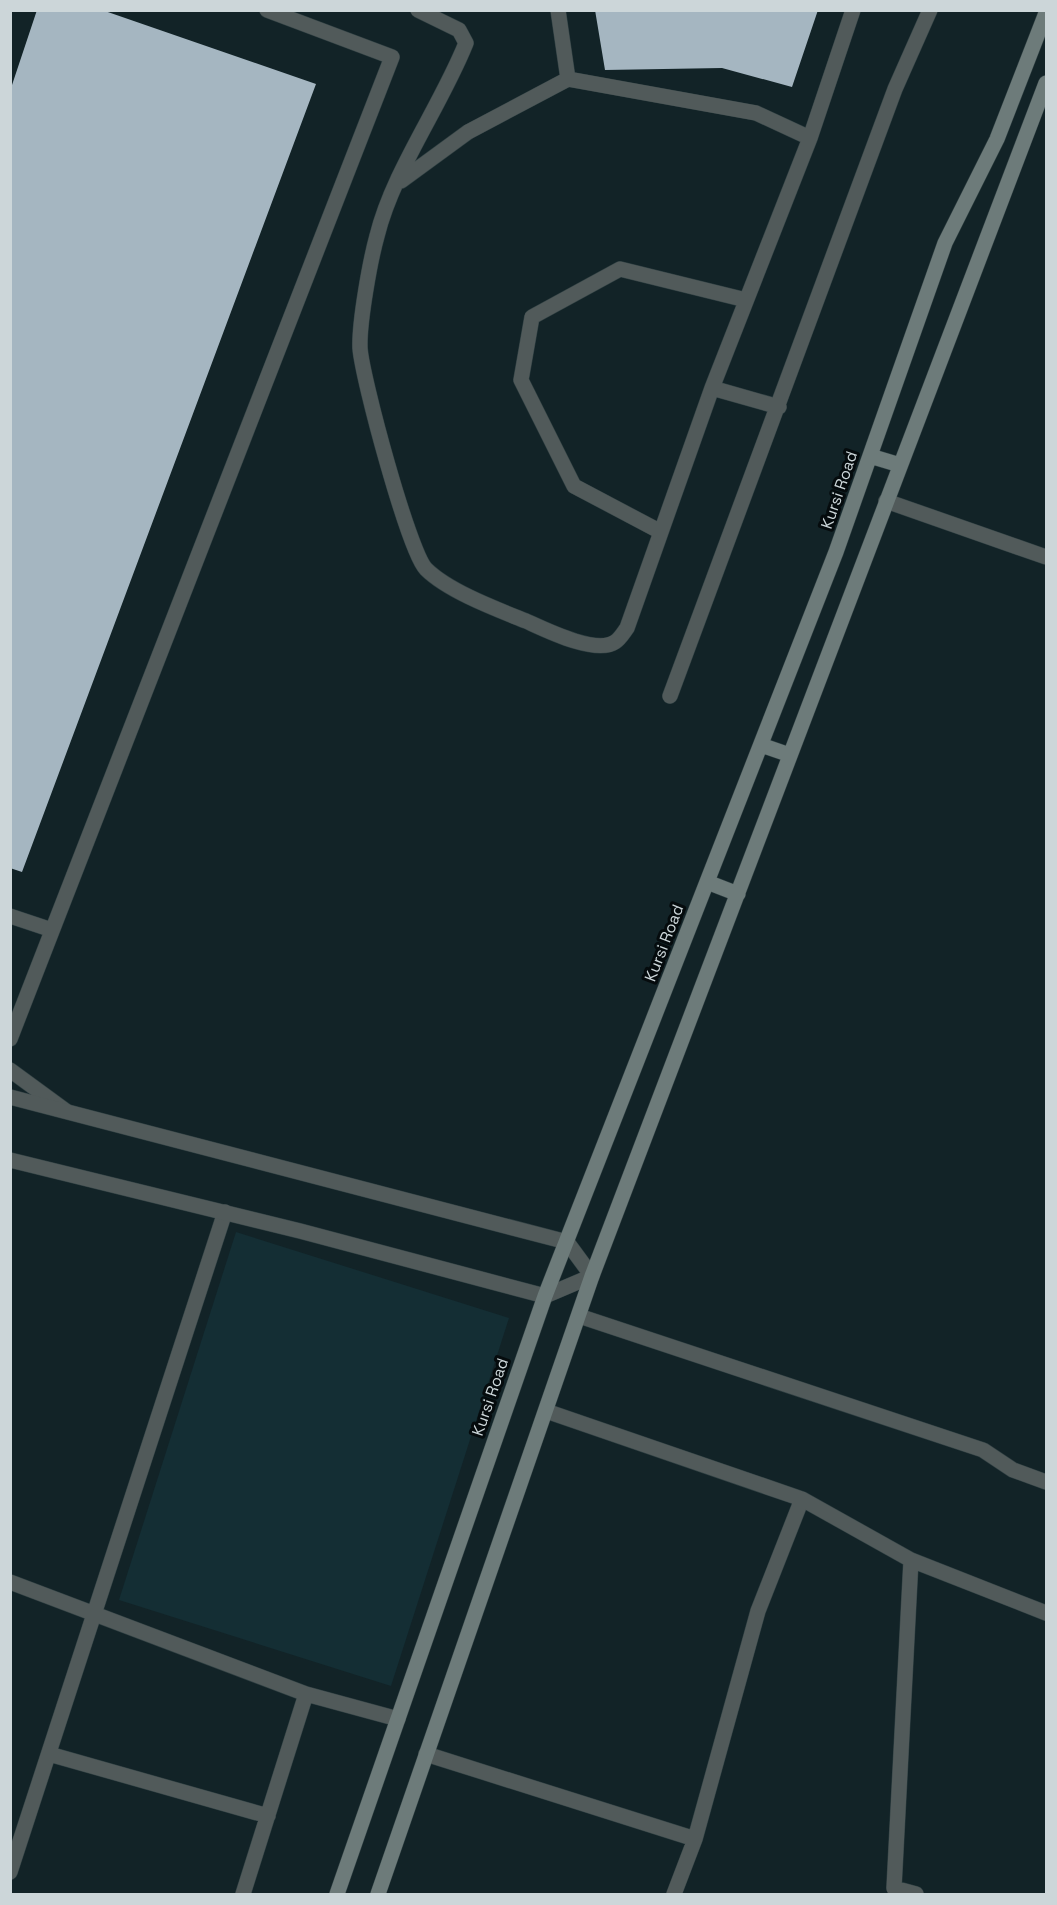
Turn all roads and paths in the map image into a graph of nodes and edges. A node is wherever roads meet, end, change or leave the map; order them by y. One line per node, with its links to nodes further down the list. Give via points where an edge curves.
1 (267, 10): 25 (street, via 392,57)
2 (418, 10): 10 (street, via 459,30 466,43)
3 (558, 10): 7 (street)
4 (853, 10): 9 (street)
5 (930, 10): 13 (street, via 895,89)
6 (1047, 13): 14 (main road, Kursi Road, via 997,139 945,243)
7 (568, 79): 9 (street, via 756,113); 10 (street, via 468,132)
8 (1047, 83): 15 (main road)
9 (810, 138): 11 (street)
10 (397, 185): 17 (street, via 377,235 360,348 389,470 413,548 423,567 439,580 510,615 565,638 600,647 615,642 627,628)
11 (746, 300): 12 (street); 17 (street, via 620,269 532,317 521,380 574,486)
12 (712, 388): 13 (street); 17 (street)
13 (779, 407): 19 (street)
14 (870, 456): 15 (main road); 20 (main road, Kursi Road)
15 (900, 465): 16 (main road)
16 (886, 501): 18 (street); 21 (main road)
17 (661, 531)
18 (1047, 557)
19 (670, 696)
20 (761, 745): 21 (main road); 22 (main road, Kursi Road)
21 (790, 755): 23 (main road)
22 (707, 882): 23 (main road); 32 (main road, Kursi Road)
23 (738, 894): 33 (main road)
24 (10, 916): 25 (street)
25 (52, 930): 26 (street)
26 (10, 1039)
27 (10, 1070): 29 (street)
28 (10, 1097): 29 (street)
29 (68, 1112): 32 (street)
30 (10, 1160): 31 (street)
31 (225, 1212): 34 (street); 42 (street)
32 (567, 1242): 33 (street); 34 (main road, Kursi Road)
33 (592, 1276): 34 (street); 35 (main road)
34 (544, 1296): 44 (main road, Kursi Road)
35 (579, 1316): 36 (main road); 37 (street, via 983,1450 1013,1470)
36 (546, 1411): 38 (street); 46 (main road)
37 (1047, 1482)
38 (802, 1499): 39 (street); 48 (street, via 758,1611)
39 (911, 1560): 41 (street); 54 (street, via 894,1888)
40 (10, 1582): 42 (street)
41 (1047, 1613)
42 (95, 1614): 43 (street); 45 (street)
43 (306, 1694): 44 (street); 47 (street)
44 (398, 1719): 51 (main road, Kursi Road)
45 (49, 1754): 47 (street); 49 (street)
46 (426, 1754): 48 (street); 52 (main road)
47 (268, 1816): 50 (street)
48 (695, 1839): 53 (street)
49 (10, 1872)
50 (243, 1894)
51 (337, 1894)
52 (378, 1894)
53 (674, 1894)
54 (916, 1894)

